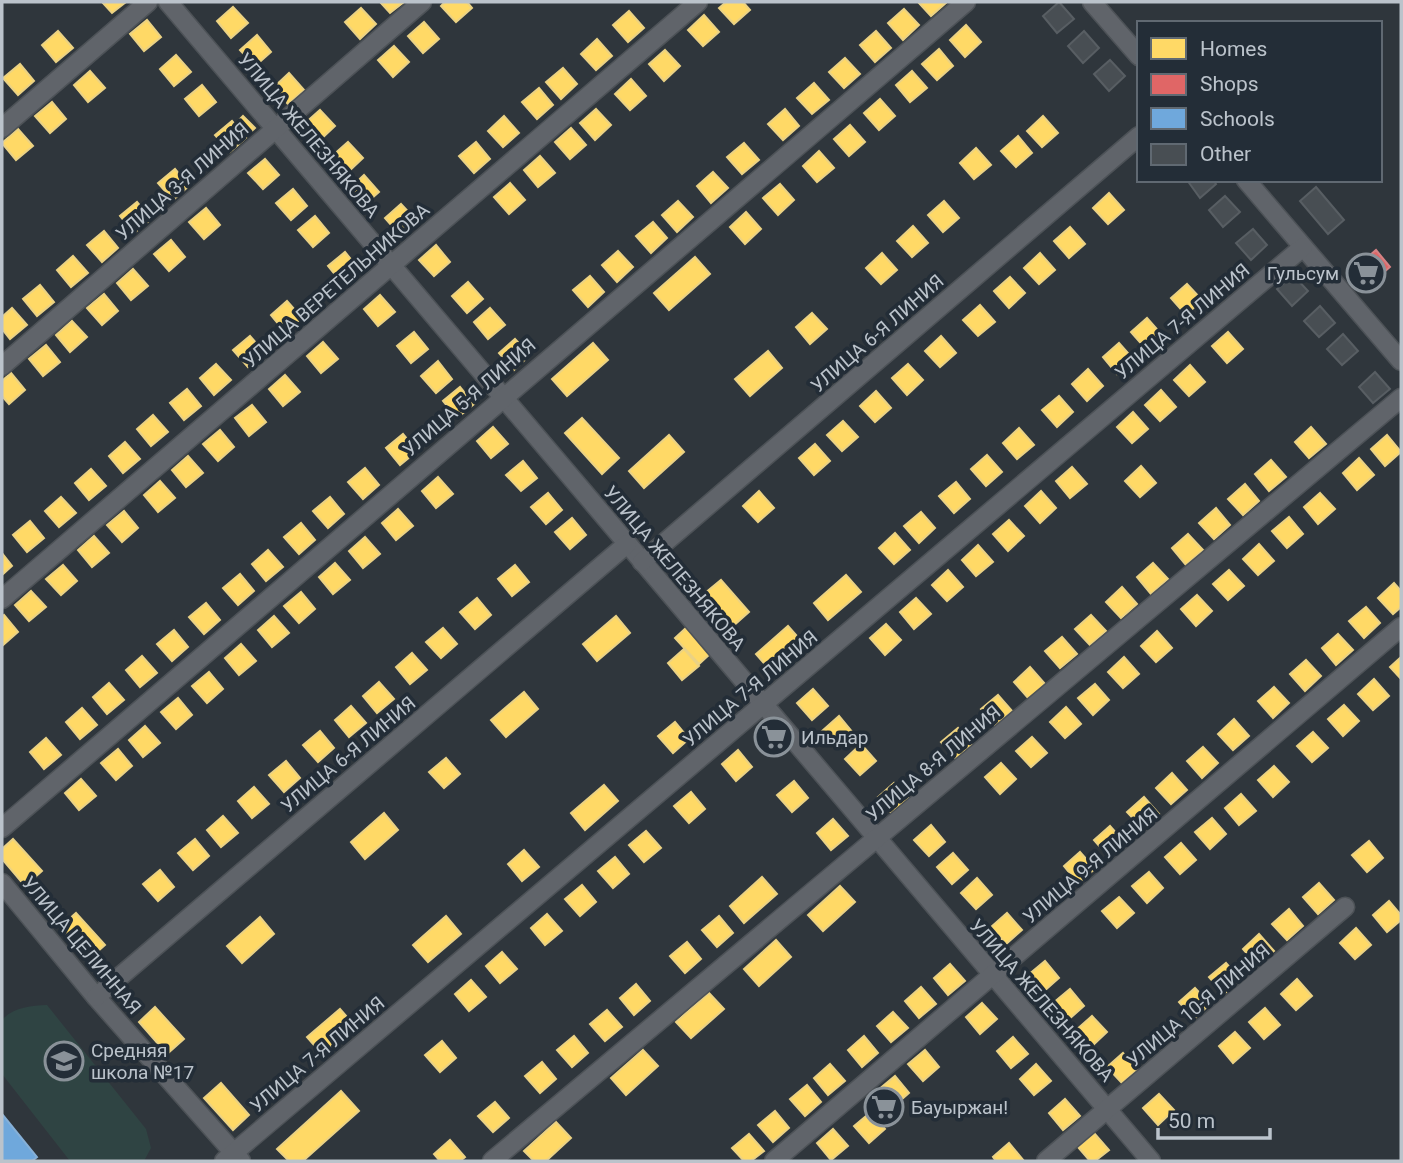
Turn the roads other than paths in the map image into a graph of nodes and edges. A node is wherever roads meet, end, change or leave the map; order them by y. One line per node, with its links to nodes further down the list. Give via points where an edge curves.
1 (148, 2): 8 (street)
2 (168, 2): 9 (street, УЛИЦА ЖЕЛЕЗНЯКОВА)
3 (422, 2): 9 (street, УЛИЦА 3-Я ЛИНИЯ)
4 (698, 2): 13 (street, УЛИЦА ВЕРЕТЕЛЬНИКОВА)
5 (966, 2): 16 (street, УЛИЦА 5-Я ЛИНИЯ)
6 (1092, 2): 7 (street)
7 (1137, 54)
8 (2, 128)
9 (275, 128): 13 (street, УЛИЦА ЖЕЛЕЗНЯКОВА); 15 (street, УЛИЦА 3-Я ЛИНИЯ)
10 (1137, 137): 19 (street, УЛИЦА 6-Я ЛИНИЯ)
11 (1248, 182): 12 (street)
12 (1303, 247): 14 (street); 22 (street, УЛИЦА 7-Я ЛИНИЯ)
13 (391, 265): 16 (street, УЛИЦА ЖЕЛЕЗНЯКОВА); 20 (street, УЛИЦА ВЕРЕТЕЛЬНИКОВА)
14 (1401, 361)
15 (2, 366)
16 (502, 396): 18 (street, УЛИЦА ЖЕЛЕЗНЯКОВА); 23 (street, УЛИЦА 5-Я ЛИНИЯ)
17 (1401, 398): 24 (street, УЛИЦА 8-Я ЛИНИЯ)
18 (627, 544): 19 (street, УЛИЦА ЖЕЛЕЗНЯКОВА); 28 (street, УЛИЦА 6-Я ЛИНИЯ)
19 (642, 562): 22 (street, УЛИЦА ЖЕЛЕЗНЯКОВА)
20 (2, 599)
21 (1401, 627): 27 (street, УЛИЦА 9-Я ЛИНИЯ)
22 (763, 704): 24 (street, УЛИЦА ЖЕЛЕЗНЯКОВА); 30 (street, УЛИЦА 7-Я ЛИНИЯ)
23 (2, 828)
24 (876, 838): 27 (street, УЛИЦА ЖЕЛЕЗНЯКОВА); 31 (street, УЛИЦА 8-Я ЛИНИЯ)
25 (2, 883): 28 (street, УЛИЦА ЦЕЛИННАЯ)
26 (1345, 907): 29 (street, УЛИЦА 10-Я ЛИНИЯ)
27 (993, 976): 29 (street, УЛИЦА ЖЕЛЕЗНЯКОВА); 32 (street, УЛИЦА 9-Я ЛИНИЯ)
28 (96, 997): 30 (street, УЛИЦА ЦЕЛИННАЯ)
29 (1107, 1109): 33 (street, УЛИЦА 10-Я ЛИНИЯ); 34 (street, УЛИЦА ЖЕЛЕЗНЯКОВА)
30 (233, 1158)
31 (492, 1161)
32 (774, 1161)
33 (1046, 1161)
34 (1151, 1161)

